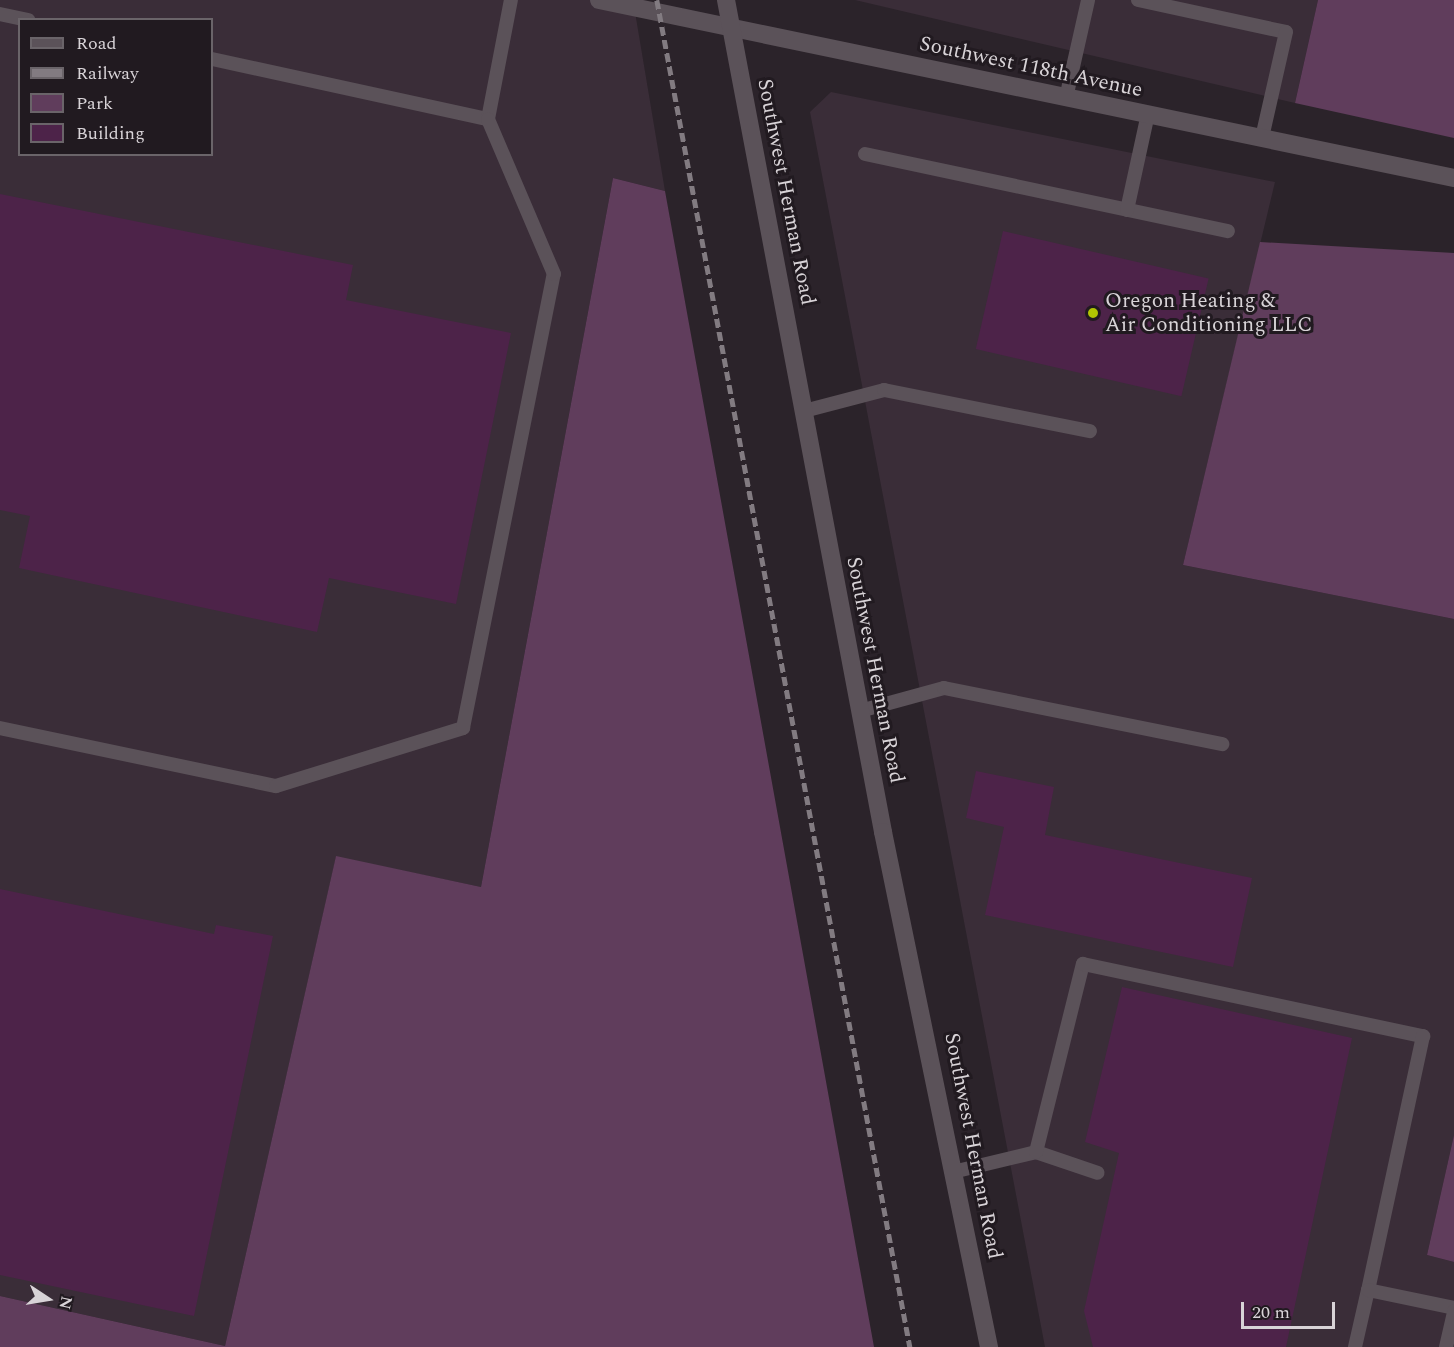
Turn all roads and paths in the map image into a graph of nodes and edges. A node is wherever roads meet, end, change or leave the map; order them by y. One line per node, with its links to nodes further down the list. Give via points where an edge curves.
1 (511, 0): 12 (lane)
2 (599, 0): 8 (main road, Southwest 118th Avenue)
3 (726, 0): 8 (main road, Southwest Herman Road)
4 (1088, 0): 10 (lane)
5 (1138, 0): 13 (lane, via 1286,32)
6 (0, 14): 7 (lane)
7 (19, 18)
8 (731, 28): 10 (main road, Southwest 118th Avenue); 18 (main road, Southwest Herman Road)
9 (213, 59): 12 (lane)
10 (1066, 98): 11 (main road, Southwest 118th Avenue)
11 (1148, 114): 13 (main road, Southwest 118th Avenue); 16 (lane)
12 (488, 119): 21 (lane, via 554,274 463,728 276,786)
13 (1262, 138): 15 (main road, Southwest 118th Avenue)
14 (865, 154): 16 (lane)
15 (1454, 178)
16 (1127, 210): 17 (lane)
17 (1228, 231)
18 (804, 411): 19 (lane, via 884,390); 20 (main road, Southwest Herman Road)
19 (1090, 431)
20 (860, 711): 22 (lane, via 944,688); 24 (main road, Southwest Herman Road)
21 (0, 728)
22 (1222, 744)
23 (1036, 1152): 24 (lane); 25 (lane); 26 (lane, via 1083,964 1423,1036)
24 (957, 1171): 28 (main road, Southwest Herman Road)
25 (1098, 1173)
26 (1368, 1290): 27 (lane); 29 (lane)
27 (1454, 1309): 30 (lane)
28 (989, 1347)
29 (1355, 1347)
30 (1446, 1347)

